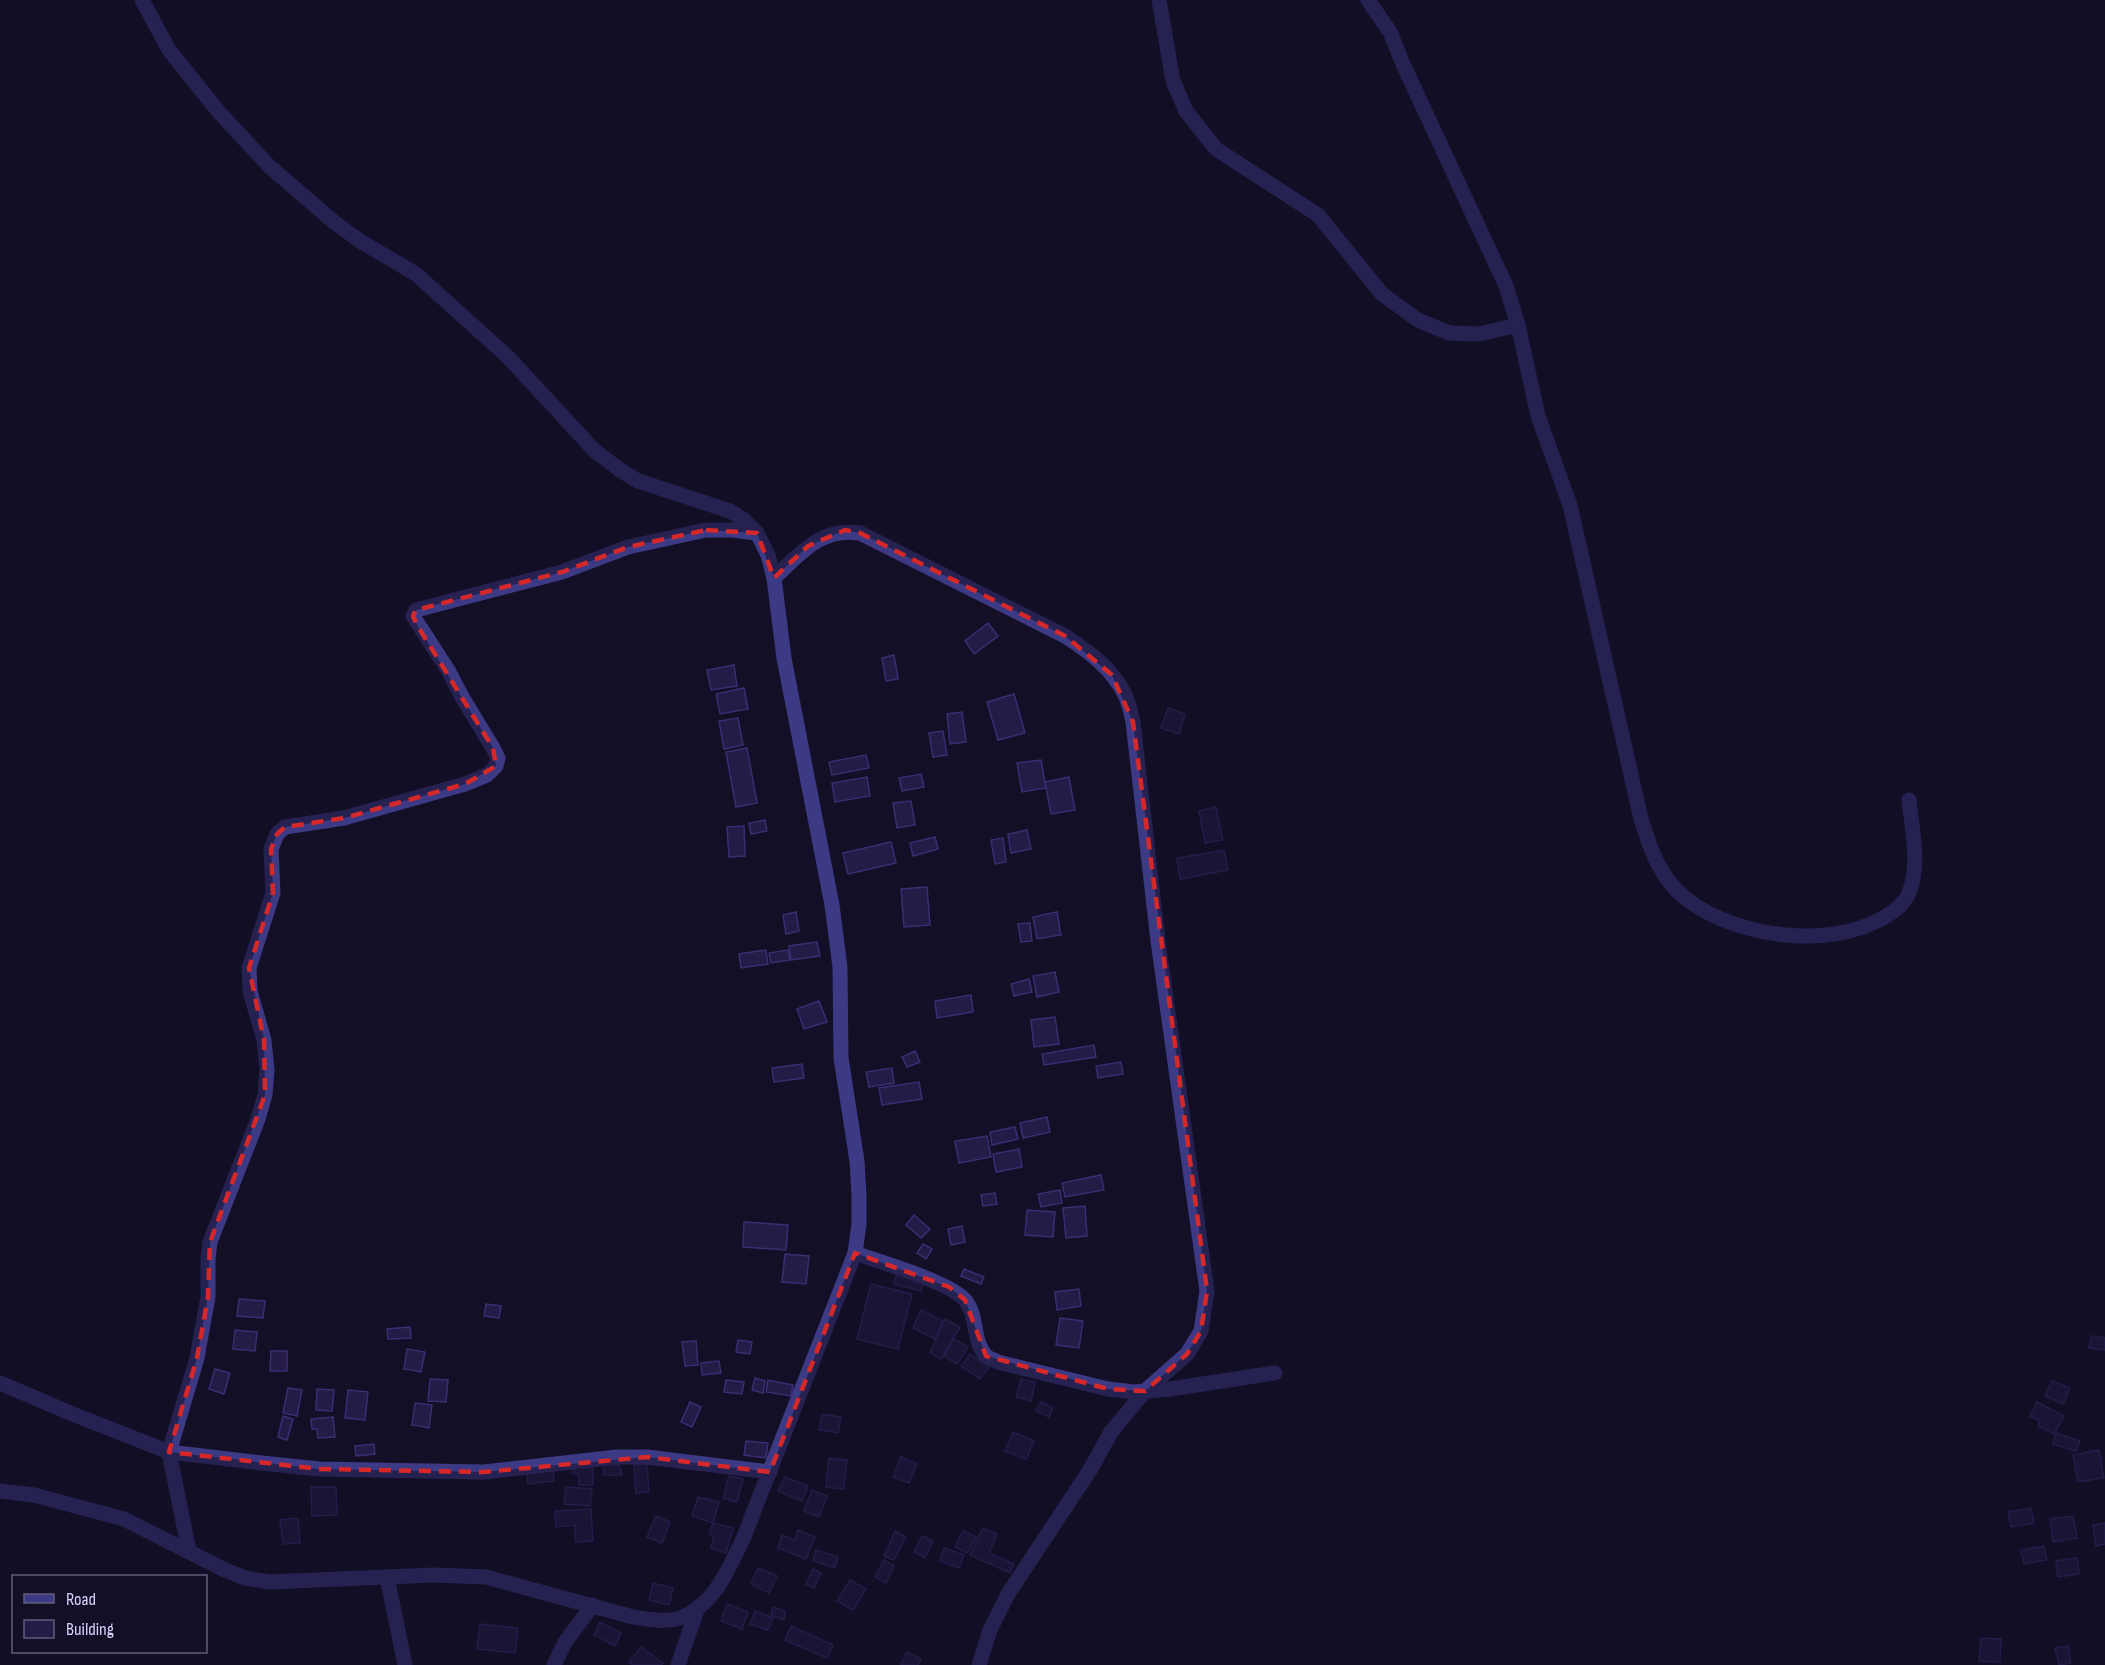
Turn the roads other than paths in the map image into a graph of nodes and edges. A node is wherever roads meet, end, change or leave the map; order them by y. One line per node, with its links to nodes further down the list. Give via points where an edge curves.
1 (142, 0): 5 (street, via 170,50 218,111 269,166 333,222 416,274 508,357 594,450 638,481 730,511)
2 (1159, 0): 4 (street, via 1173,81 1186,111 1216,149 1318,215 1382,294 1418,320 1449,333 1479,334)
3 (1368, 0): 4 (street, via 1390,32 1506,286)
4 (1518, 325): 7 (street, via 1538,416 1570,505 1641,819 1651,853 1666,879 1688,900 1716,917 1754,929 1783,935 1819,935 1868,926 1892,913 1907,897 1914,876)
5 (757, 533): 6 (street); 12 (street, via 705,530 628,547 562,572 416,610 412,616 493,748 498,758 496,766 487,776 465,784 344,818 285,826 277,834 271,849 273,893 249,968 250,991 264,1040 265,1095 210,1242 208,1298 197,1358)
6 (774, 578): 8 (street, via 784,658 832,905 840,967 841,1049 859,1195); 11 (street, via 826,535 844,530 860,533 1065,636 1090,653 1125,695 1133,722 1158,941 1207,1291 1201,1331 1187,1354)
7 (1909, 800)
8 (855, 1253): 11 (street, via 949,1287 965,1300 986,1356 998,1362 1108,1389); 13 (street)
9 (1275, 1373): 11 (street)
10 (0, 1383): 12 (street)
11 (1145, 1391): 22 (street, via 1111,1432 1008,1594 990,1630)
12 (169, 1452): 13 (street, via 319,1469 484,1472 647,1457); 15 (street)
13 (770, 1472): 18 (street, via 724,1577)
14 (0, 1491): 15 (street, via 34,1495 124,1519)
15 (189, 1551): 16 (street, via 245,1578 269,1582)
16 (387, 1577): 17 (street, via 486,1577); 19 (street)
17 (593, 1605): 18 (street, via 655,1621 679,1618); 20 (street, via 565,1642)
18 (698, 1607): 21 (street)
19 (405, 1665)
20 (554, 1665)
21 (678, 1665)
22 (979, 1665)

